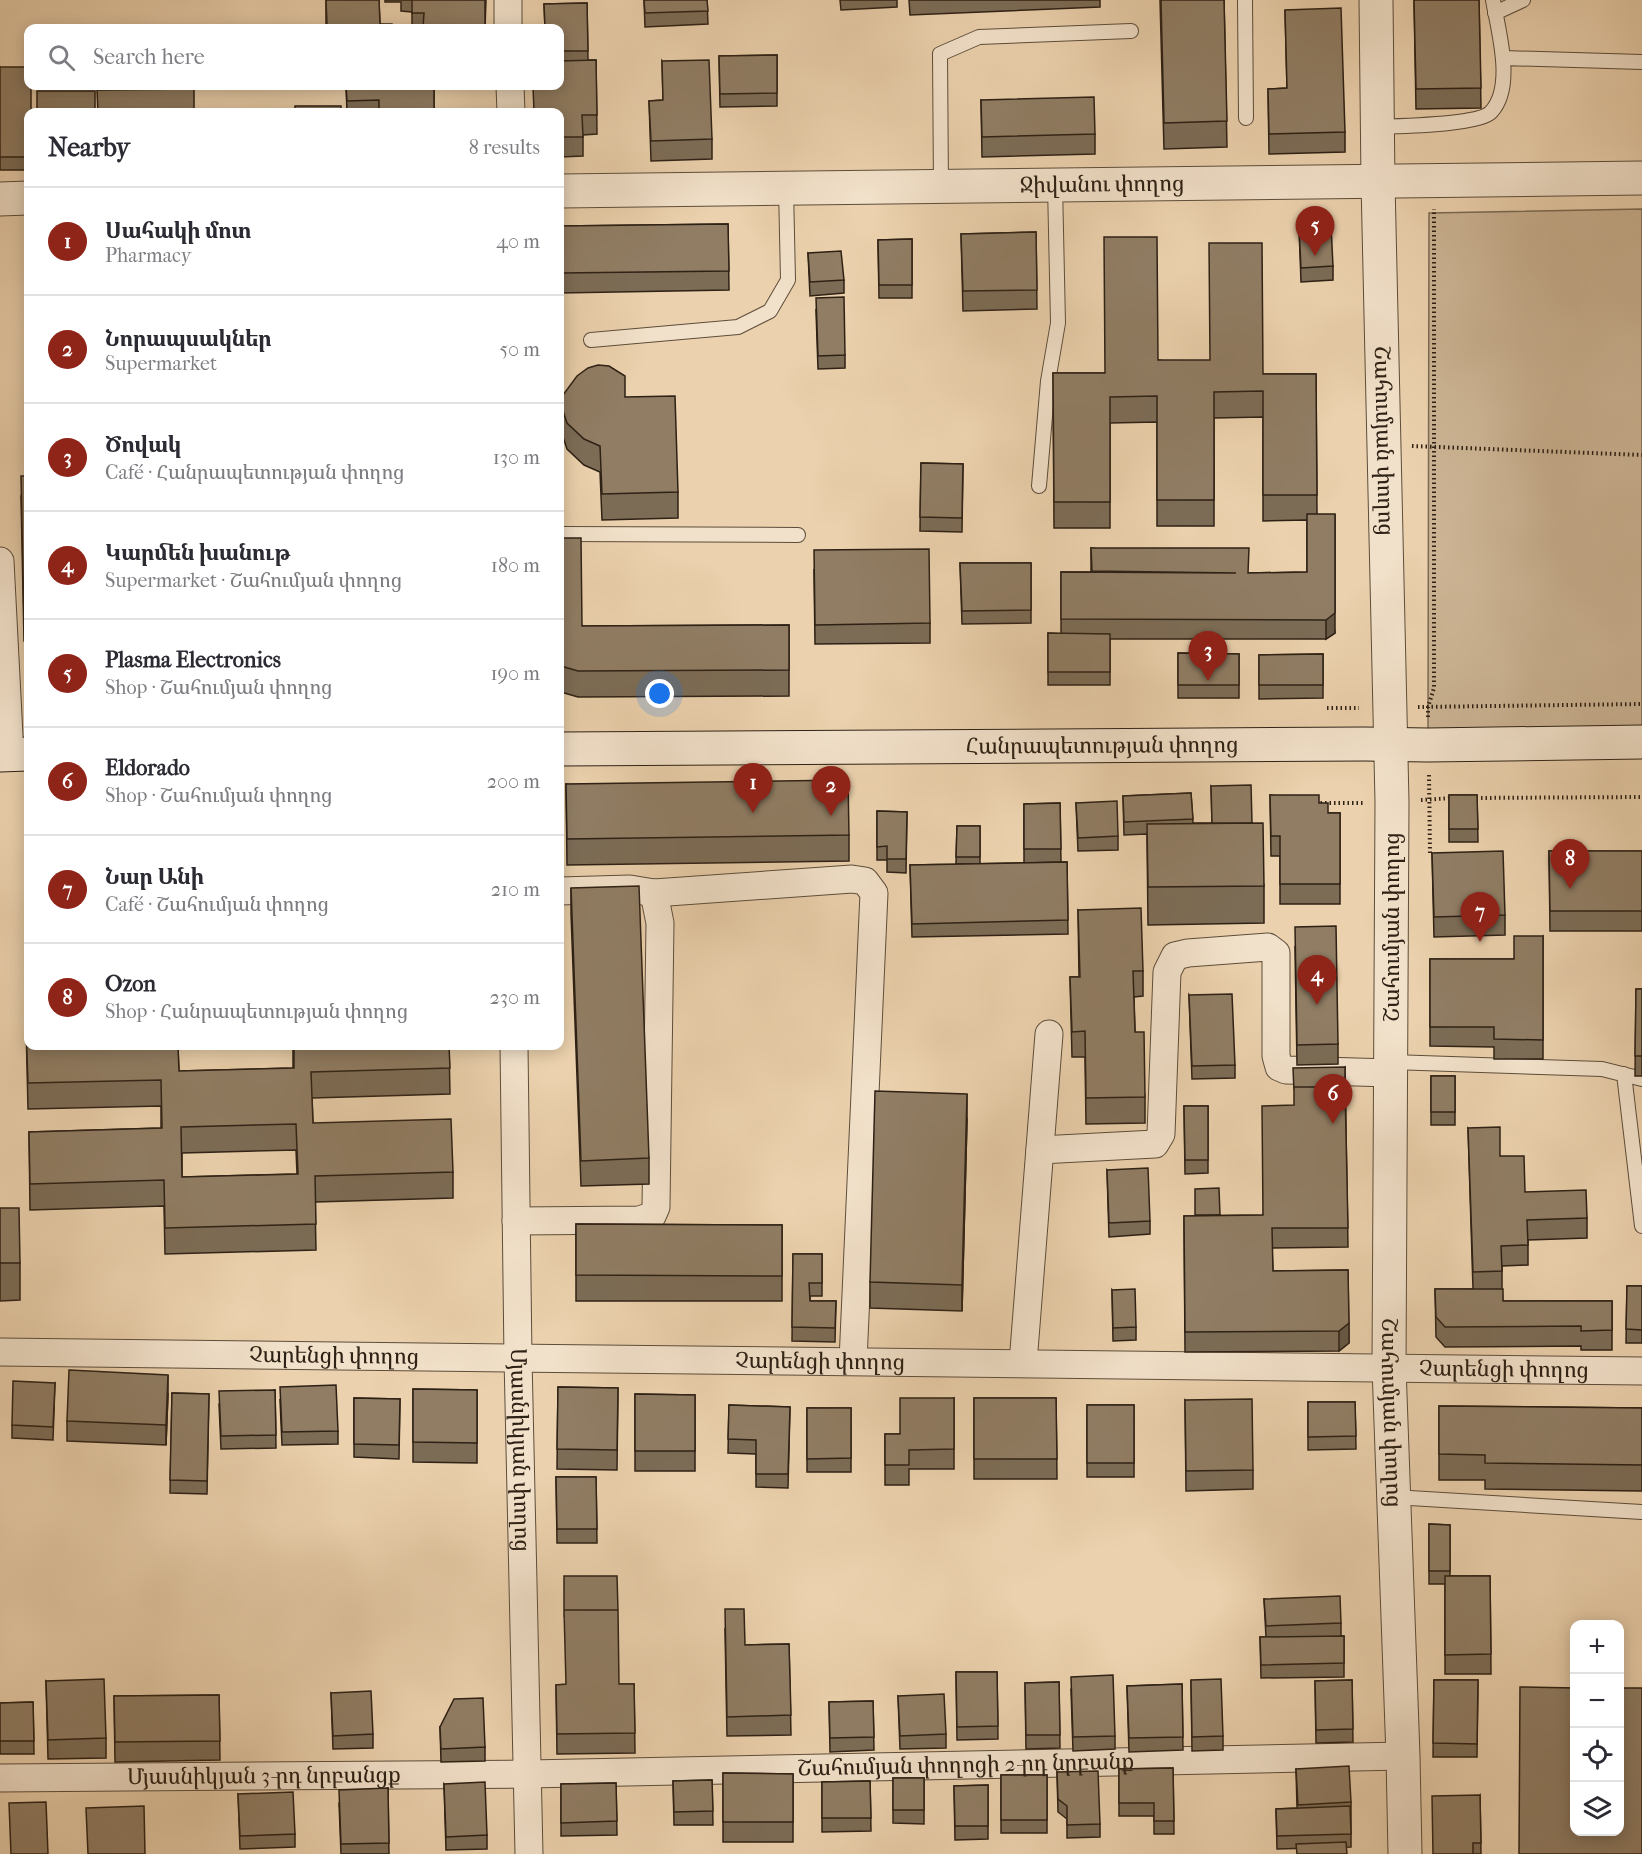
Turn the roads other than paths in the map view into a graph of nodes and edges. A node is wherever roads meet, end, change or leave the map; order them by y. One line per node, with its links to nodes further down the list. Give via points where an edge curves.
1 (508, 0): 6 (street)
2 (1245, 0): 12 (lane)
3 (1376, 0): 13 (street, Շահումյան փողոց)
4 (1523, 0): 5 (lane)
5 (1494, 7): 8 (lane)
6 (508, 24)
7 (1131, 31): 17 (lane, via 980,38 940,54)
8 (1503, 58): 9 (lane); 13 (lane, via 1501,96 1491,113 1472,121)
9 (1642, 62)
10 (510, 90): 11 (street)
11 (511, 108)
12 (1246, 118)
13 (1378, 127): 15 (street, Շահումյան փողոց)
14 (1642, 178): 15 (street, Ջիվանու փողոց)
15 (1378, 182): 16 (street, Ջիվանու փողոց); 29 (street, Շահումյան փողոց)
16 (1055, 185): 17 (street, Ջիվանու փողոց); 23 (lane, via 1058,323 1048,381)
17 (941, 187): 18 (street, Ջիվանու փողոց)
18 (786, 188): 19 (street, Ջիվանու փողոց); 22 (lane, via 788,280 770,311 738,327)
19 (564, 191)
20 (24, 198): 21 (street)
21 (0, 199)
22 (591, 339)
23 (1039, 486)
24 (564, 534): 25 (lane)
25 (798, 535)
26 (0, 561): 27 (street)
27 (1, 606): 31 (street)
28 (1642, 742): 29 (street, Հանրապետության փողոց)
29 (1391, 744): 30 (street, Հանրապետության փողոց); 36 (street, Շահումյան փողոց)
30 (564, 749)
31 (13, 755)
32 (564, 891): 33 (street, via 630,889)
33 (654, 893): 40 (street, via 660,923 656,1207 652,1216 639,1220); 44 (street, via 852,879 865,880 874,893)
34 (1048, 1034): 39 (street)
35 (514, 1050): 40 (street, Մյասնիկյան փողոց)
36 (1391, 1067): 37 (lane, via 1602,1069); 39 (street, via 1279,1067 1276,953 1269,947 1175,956 1167,972 1161,1134 1155,1144); 46 (street, Շահումյան փողոց)
37 (1624, 1074): 38 (lane); 41 (lane)
38 (1642, 1079)
39 (1040, 1150): 45 (street)
40 (516, 1221): 43 (street, Մյասնիկյան փողոց)
41 (1642, 1226)
42 (0, 1352): 43 (street, Չարենցի փողոց)
43 (518, 1358): 44 (street, Չարենցի փողոց); 51 (street, Մյասնիկյան փողոց)
44 (853, 1361): 45 (street, Չարենցի փողոց)
45 (1023, 1363): 46 (street, Չարենցի փողոց)
46 (1389, 1367): 47 (street, Չարենցի փողոց); 48 (street, Շահումյան փողոց)
47 (1642, 1371)
48 (1394, 1497): 49 (lane); 50 (street, Շահումյան փողոց)
49 (1642, 1512)
50 (1403, 1756): 51 (street, Շահումյան փողոցի 2-րդ նրբանք); 54 (street, Շահումյան փողոց)
51 (528, 1774): 52 (street, Մյասնիկյան 3-րդ նրբանցք); 53 (street, Մյասնիկյան փողոց)
52 (0, 1778)
53 (529, 1854)
54 (1405, 1854)

